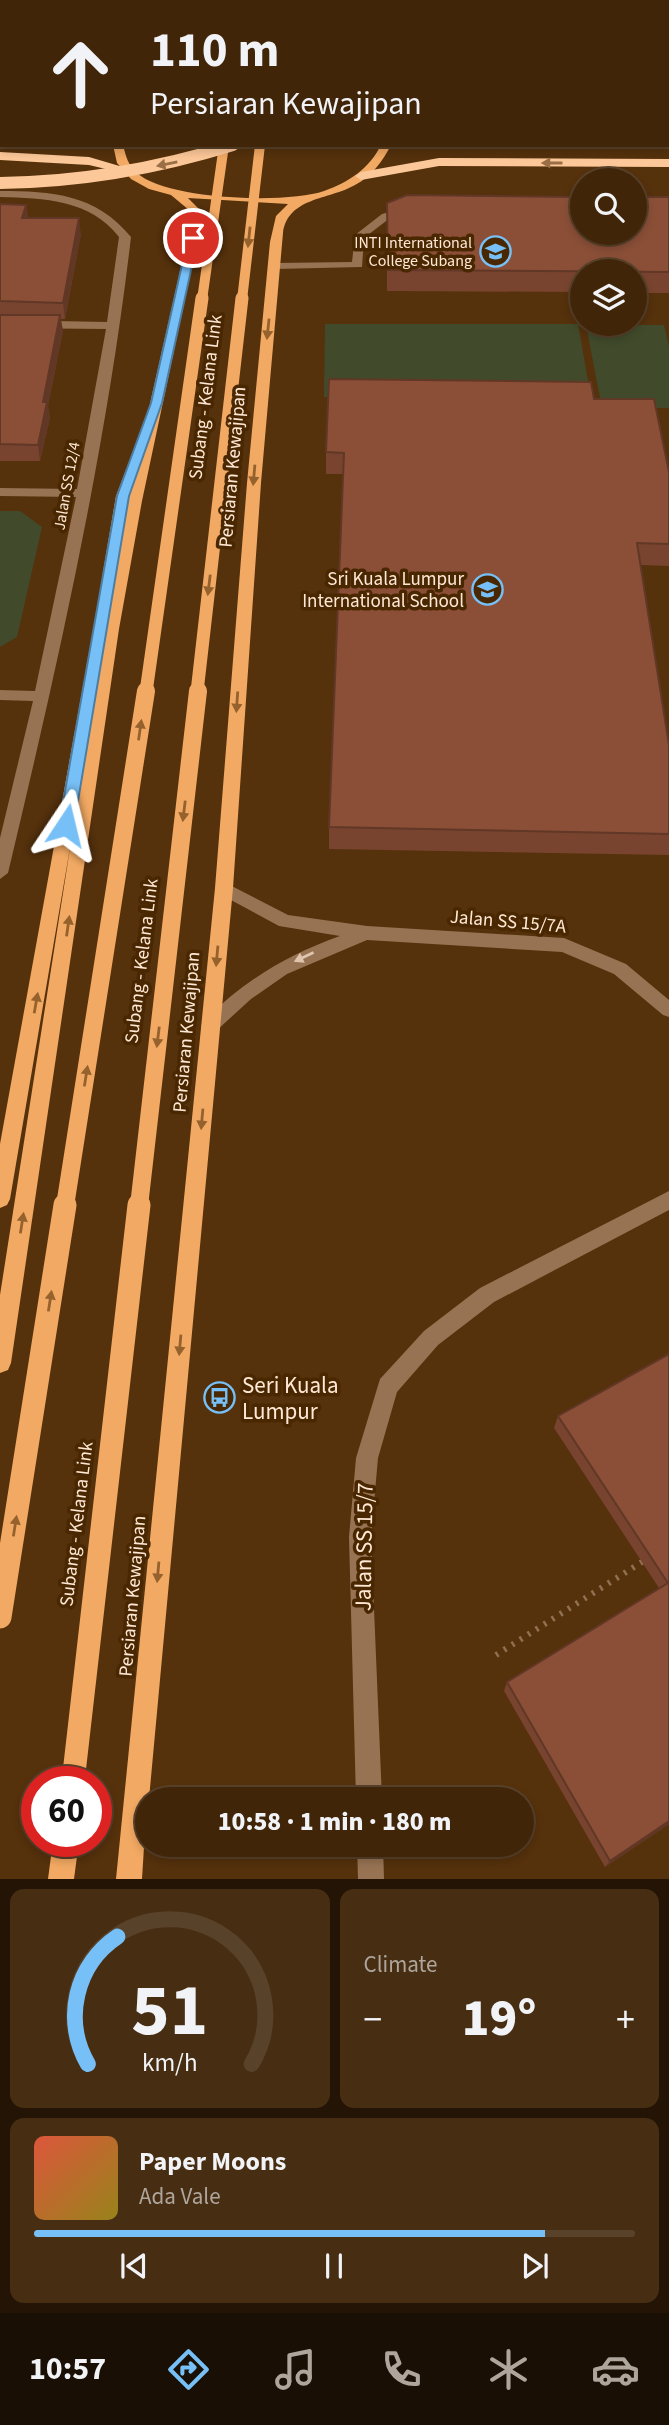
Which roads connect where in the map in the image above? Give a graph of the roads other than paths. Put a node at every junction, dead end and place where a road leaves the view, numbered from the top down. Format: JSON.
{"nodes":[{"id":1,"x":19,"y":147,"type":"edge"},
{"id":2,"x":118,"y":147,"type":"edge"},
{"id":3,"x":224,"y":147,"type":"edge"},
{"id":4,"x":227,"y":147,"type":"edge"},
{"id":5,"x":260,"y":147,"type":"edge"},
{"id":6,"x":385,"y":147,"type":"edge"},
{"id":7,"x":460,"y":147,"type":"edge"},
{"id":8,"x":0,"y":154,"type":"edge"},
{"id":9,"x":475,"y":162,"type":"junction"},
{"id":10,"x":669,"y":163,"type":"edge"},
{"id":11,"x":127,"y":170,"type":"junction"},
{"id":12,"x":361,"y":176,"type":"junction"},
{"id":13,"x":0,"y":184,"type":"edge"},
{"id":14,"x":174,"y":193,"type":"junction"},
{"id":15,"x":0,"y":194,"type":"edge"},
{"id":16,"x":302,"y":200,"type":"junction"},
{"id":17,"x":425,"y":208,"type":"edge"},
{"id":18,"x":275,"y":266,"type":"junction"},
{"id":19,"x":0,"y":324,"type":"edge"},
{"id":20,"x":112,"y":326,"type":"junction"},
{"id":21,"x":156,"y":403,"type":"junction"},
{"id":22,"x":0,"y":492,"type":"edge"},
{"id":23,"x":84,"y":493,"type":"junction"},
{"id":24,"x":0,"y":695,"type":"edge"},
{"id":25,"x":43,"y":696,"type":"junction"},
{"id":26,"x":0,"y":873,"type":"edge"},
{"id":27,"x":224,"y":888,"type":"junction"},
{"id":28,"x":367,"y":933,"type":"junction"},
{"id":29,"x":669,"y":1010,"type":"edge"},
{"id":30,"x":210,"y":1026,"type":"junction"},
{"id":31,"x":0,"y":1199,"type":"edge"},
{"id":32,"x":669,"y":1200,"type":"edge"},
{"id":33,"x":0,"y":1363,"type":"edge"},
{"id":34,"x":0,"y":1617,"type":"edge"},
{"id":35,"x":75,"y":1766,"type":"edge"},
{"id":36,"x":369,"y":1787,"type":"edge"},
{"id":37,"x":64,"y":1857,"type":"edge"},
{"id":38,"x":370,"y":1857,"type":"edge"},
{"id":39,"x":61,"y":1879,"type":"edge"},
{"id":40,"x":129,"y":1879,"type":"edge"},
{"id":41,"x":371,"y":1879,"type":"edge"}],
"edges":[{"from":1,"to":8,"type":"highway"},
{"from":2,"to":11,"type":"main road"},
{"from":34,"to":3,"type":"main road","name":"Subang - Kelana Link","one_way":true,"bridge":true},
{"from":4,"to":13,"type":"highway","one_way":true,"bridge":true},
{"from":5,"to":35,"type":"main road","name":"Subang - Kelana Link","one_way":true,"bridge":true},
{"from":6,"to":12,"type":"main road"},
{"from":7,"to":9,"type":"highway"},
{"from":8,"to":11,"type":"highway"},
{"from":10,"to":9,"type":"highway","one_way":true},
{"from":9,"to":12,"type":"highway"},
{"from":11,"to":14,"type":"main road"},
{"from":12,"to":16,"type":"main road"},
{"from":14,"to":16,"type":"main road"},
{"from":14,"to":21,"type":"main road"},
{"from":15,"to":20,"type":"street","name":"Jalan SS 12/4"},
{"from":16,"to":18,"type":"main road","name":"Persiaran Kewajipan"},
{"from":17,"to":18,"type":"street"},
{"from":18,"to":27,"type":"main road","name":"Persiaran Kewajipan","one_way":true},
{"from":19,"to":20,"type":"street"},
{"from":20,"to":23,"type":"street","name":"Jalan SS 12/4"},
{"from":31,"to":21,"type":"main road","one_way":true},
{"from":33,"to":21,"type":"main road","one_way":true},
{"from":22,"to":23,"type":"street"},
{"from":23,"to":25,"type":"street","name":"Jalan SS 12/4"},
{"from":24,"to":25,"type":"street"},
{"from":25,"to":26,"type":"street","name":"Jalan SS 12/4"},
{"from":27,"to":28,"type":"street","name":"Jalan SS 15/7A"},
{"from":27,"to":30,"type":"main road","name":"Persiaran Kewajipan","one_way":true},
{"from":28,"to":29,"type":"street","name":"Jalan SS 15/7A"},
{"from":28,"to":30,"type":"street","name":"Jalan SS 15/7A","one_way":true},
{"from":30,"to":40,"type":"main road","name":"Persiaran Kewajipan","one_way":true},
{"from":32,"to":36,"type":"street","name":"Jalan SS 15/7"},
{"from":37,"to":39,"type":"main road"},
{"from":38,"to":41,"type":"street"}]}
